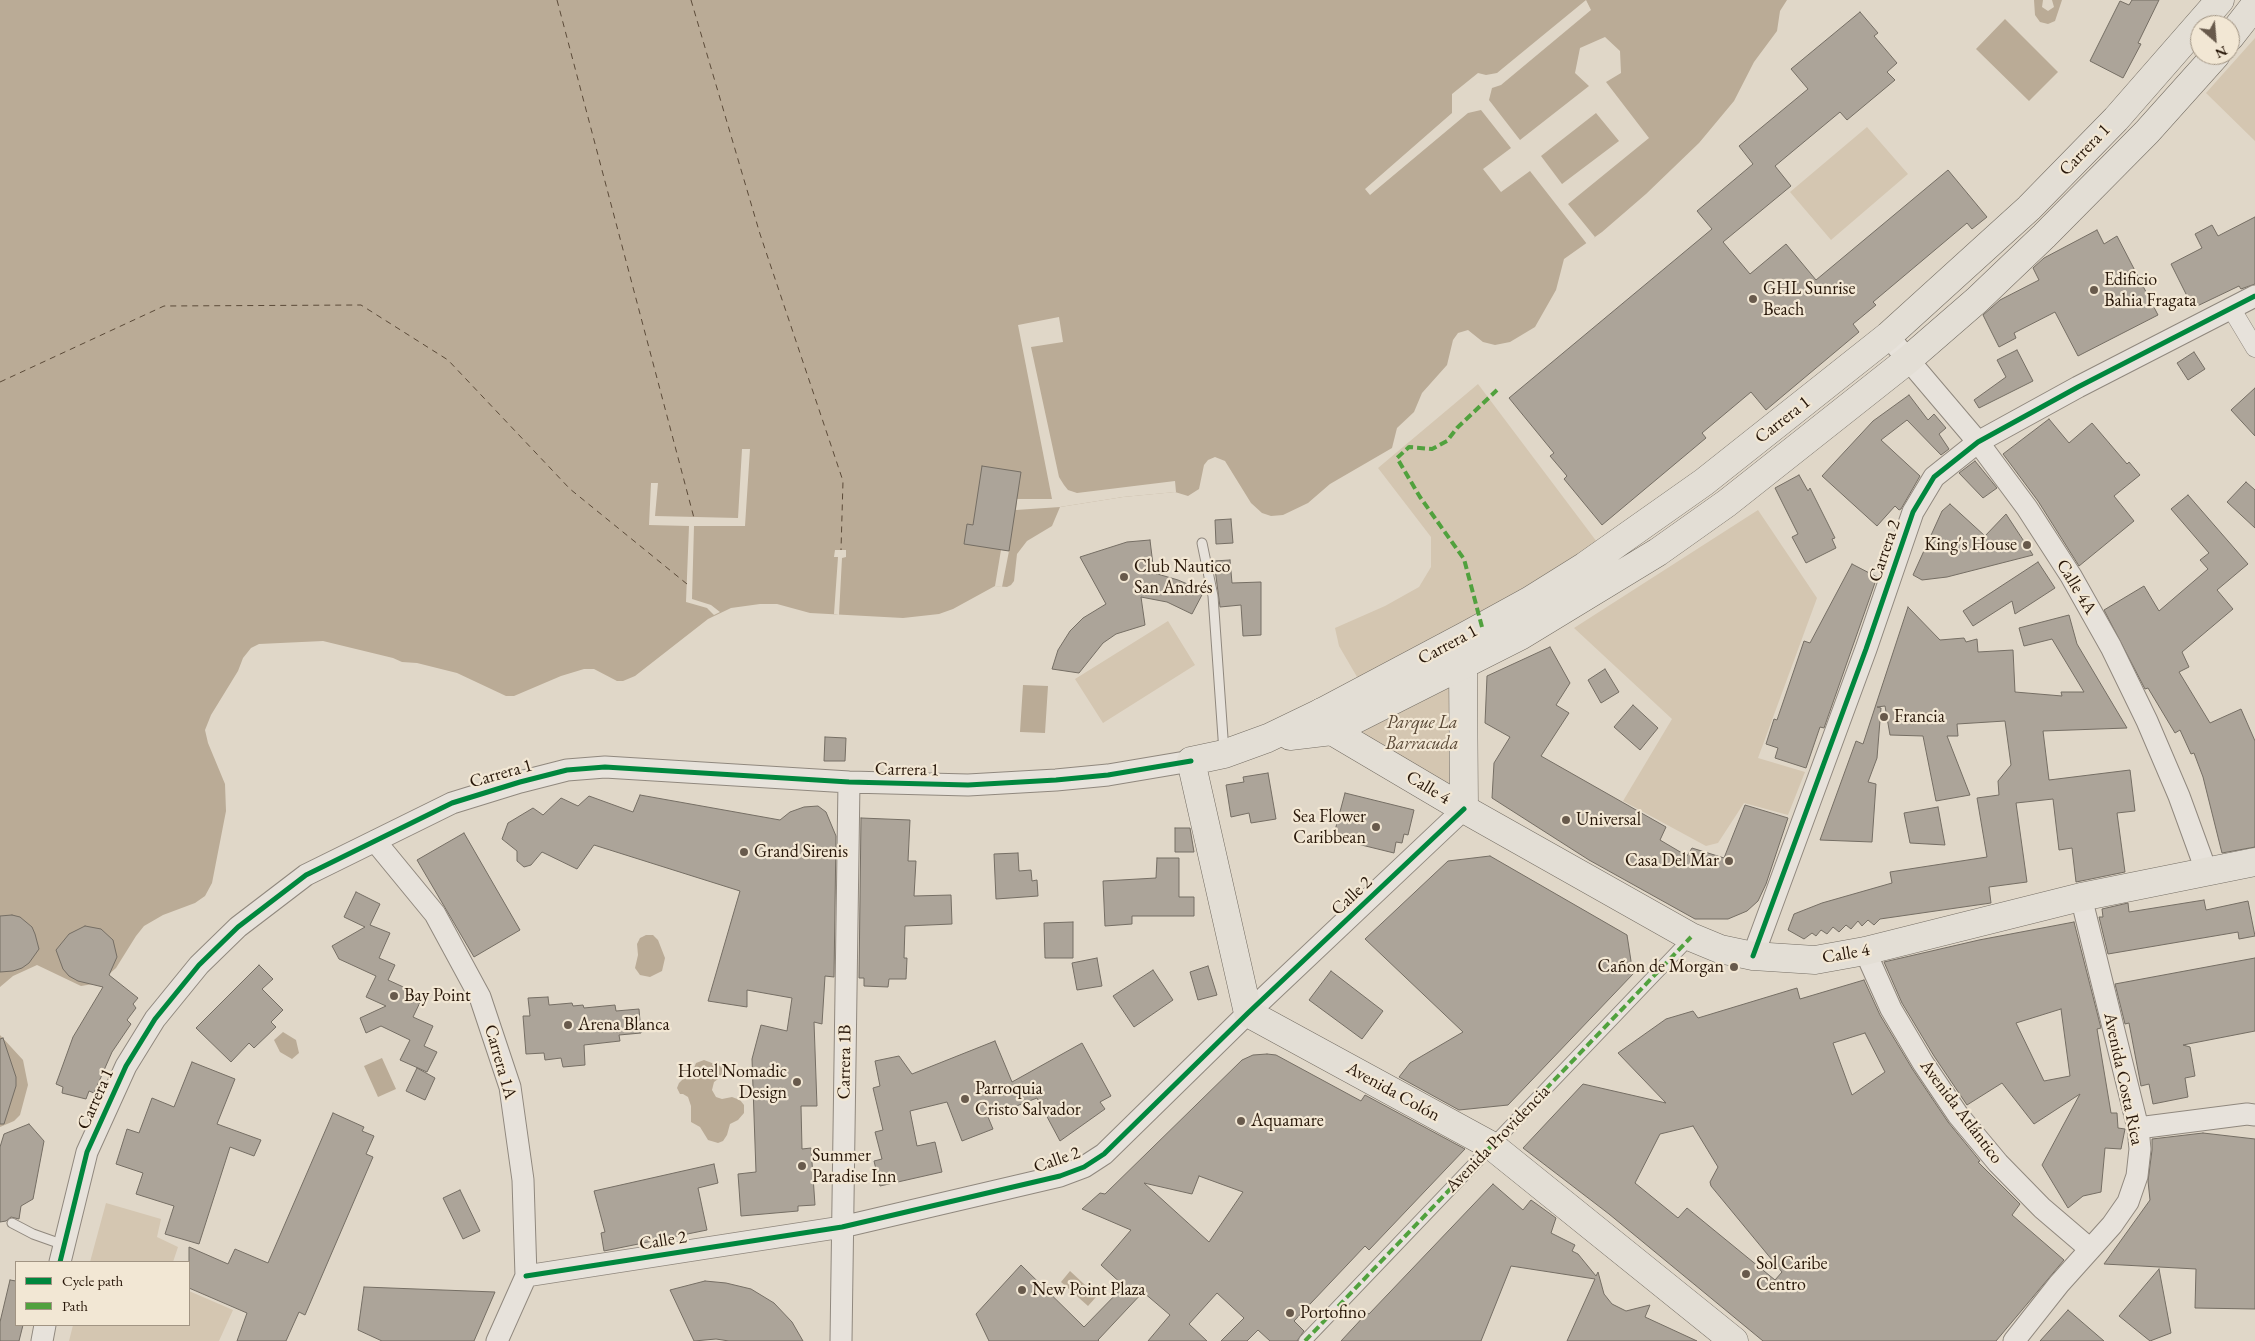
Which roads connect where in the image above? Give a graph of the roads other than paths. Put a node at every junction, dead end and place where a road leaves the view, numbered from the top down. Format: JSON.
{"nodes":[{"id":1,"x":2220,"y":0,"type":"edge"},
{"id":2,"x":2255,"y":5,"type":"edge"},
{"id":3,"x":2240,"y":24,"type":"edge"},
{"id":4,"x":2207,"y":65,"type":"edge"},
{"id":5,"x":2255,"y":296,"type":"edge"},
{"id":6,"x":2231,"y":308,"type":"junction"},
{"id":7,"x":1888,"y":336,"type":"junction"},
{"id":8,"x":2255,"y":348,"type":"edge"},
{"id":9,"x":1909,"y":359,"type":"junction"},
{"id":10,"x":1978,"y":442,"type":"junction"},
{"id":11,"x":1202,"y":543,"type":"dead end"},
{"id":12,"x":1457,"y":654,"type":"junction"},
{"id":13,"x":1327,"y":722,"type":"junction"},
{"id":14,"x":1224,"y":754,"type":"junction"},
{"id":15,"x":1191,"y":761,"type":"junction"},
{"id":16,"x":848,"y":782,"type":"junction"},
{"id":17,"x":1464,"y":809,"type":"junction"},
{"id":18,"x":375,"y":841,"type":"junction"},
{"id":19,"x":2255,"y":862,"type":"edge"},
{"id":20,"x":2207,"y":873,"type":"junction"},
{"id":21,"x":2080,"y":897,"type":"junction"},
{"id":22,"x":1691,"y":937,"type":"junction"},
{"id":23,"x":1865,"y":951,"type":"junction"},
{"id":24,"x":1753,"y":956,"type":"junction"},
{"id":25,"x":1248,"y":1013,"type":"junction"},
{"id":26,"x":2255,"y":1115,"type":"edge"},
{"id":27,"x":2138,"y":1128,"type":"junction"},
{"id":28,"x":1492,"y":1146,"type":"junction"},
{"id":29,"x":12,"y":1223,"type":"dead end"},
{"id":30,"x":842,"y":1227,"type":"junction"},
{"id":31,"x":2090,"y":1249,"type":"junction"},
{"id":32,"x":62,"y":1254,"type":"edge"},
{"id":33,"x":526,"y":1276,"type":"junction"},
{"id":34,"x":46,"y":1326,"type":"edge"},
{"id":35,"x":42,"y":1341,"type":"edge"},
{"id":36,"x":497,"y":1341,"type":"edge"},
{"id":37,"x":841,"y":1341,"type":"edge"},
{"id":38,"x":1305,"y":1341,"type":"edge"},
{"id":39,"x":1734,"y":1341,"type":"edge"},
{"id":40,"x":2014,"y":1341,"type":"edge"}],
"edges":[{"from":1,"to":7,"type":"main road","name":"Carrera 1"},
{"from":2,"to":3,"type":"main road"},
{"from":4,"to":9,"type":"main road","name":"Carrera 1"},
{"from":5,"to":6,"type":"street","name":"Carrera 2"},
{"from":6,"to":8,"type":"street"},
{"from":6,"to":10,"type":"street","name":"Carrera 2"},
{"from":7,"to":9,"type":"street","name":"Calle 4A"},
{"from":7,"to":12,"type":"main road","name":"Carrera 1"},
{"from":9,"to":10,"type":"street","name":"Calle 4A"},
{"from":9,"to":12,"type":"main road","name":"Carrera 1"},
{"from":10,"to":20,"type":"street","name":"Calle 4A"},
{"from":10,"to":24,"type":"street","name":"Carrera 2"},
{"from":11,"to":14,"type":"lane"},
{"from":12,"to":13,"type":"main road","name":"Carrera 1"},
{"from":12,"to":17,"type":"main road","name":"Calle 4"},
{"from":13,"to":14,"type":"main road","name":"Carrera 1"},
{"from":13,"to":17,"type":"main road","name":"Calle 4"},
{"from":14,"to":15,"type":"main road","name":"Carrera 1"},
{"from":15,"to":16,"type":"street","name":"Carrera 1"},
{"from":15,"to":25,"type":"main road"},
{"from":16,"to":18,"type":"street","name":"Carrera 1"},
{"from":16,"to":30,"type":"street","name":"Carrera 1B"},
{"from":17,"to":22,"type":"main road","name":"Calle 4"},
{"from":17,"to":25,"type":"street","name":"Calle 2"},
{"from":18,"to":32,"type":"street","name":"Carrera 1"},
{"from":18,"to":33,"type":"street","name":"Carrera 1A"},
{"from":19,"to":20,"type":"main road","name":"Calle 4"},
{"from":20,"to":21,"type":"main road","name":"Calle 4"},
{"from":21,"to":23,"type":"main road","name":"Calle 4"},
{"from":21,"to":27,"type":"street","name":"Avenida Costa Rica"},
{"from":22,"to":24,"type":"main road","name":"Calle 4"},
{"from":22,"to":28,"type":"street","name":"Avenida Providencia"},
{"from":23,"to":24,"type":"main road","name":"Calle 4"},
{"from":23,"to":31,"type":"street","name":"Avenida Atlántico"},
{"from":25,"to":28,"type":"main road","name":"Avenida Colón"},
{"from":25,"to":30,"type":"street","name":"Calle 2"},
{"from":26,"to":27,"type":"street"},
{"from":27,"to":31,"type":"street","name":"Avenida Costa Rica"},
{"from":28,"to":38,"type":"street","name":"Avenida Providencia"},
{"from":28,"to":39,"type":"main road","name":"Avenida Colón"},
{"from":29,"to":32,"type":"lane"},
{"from":30,"to":33,"type":"street","name":"Calle 2"},
{"from":30,"to":37,"type":"street","name":"Carrera 1B"},
{"from":31,"to":40,"type":"street","name":"Avenida Costa Rica"},
{"from":33,"to":36,"type":"street","name":"Carrera 1A"},
{"from":34,"to":35,"type":"street"}]}
